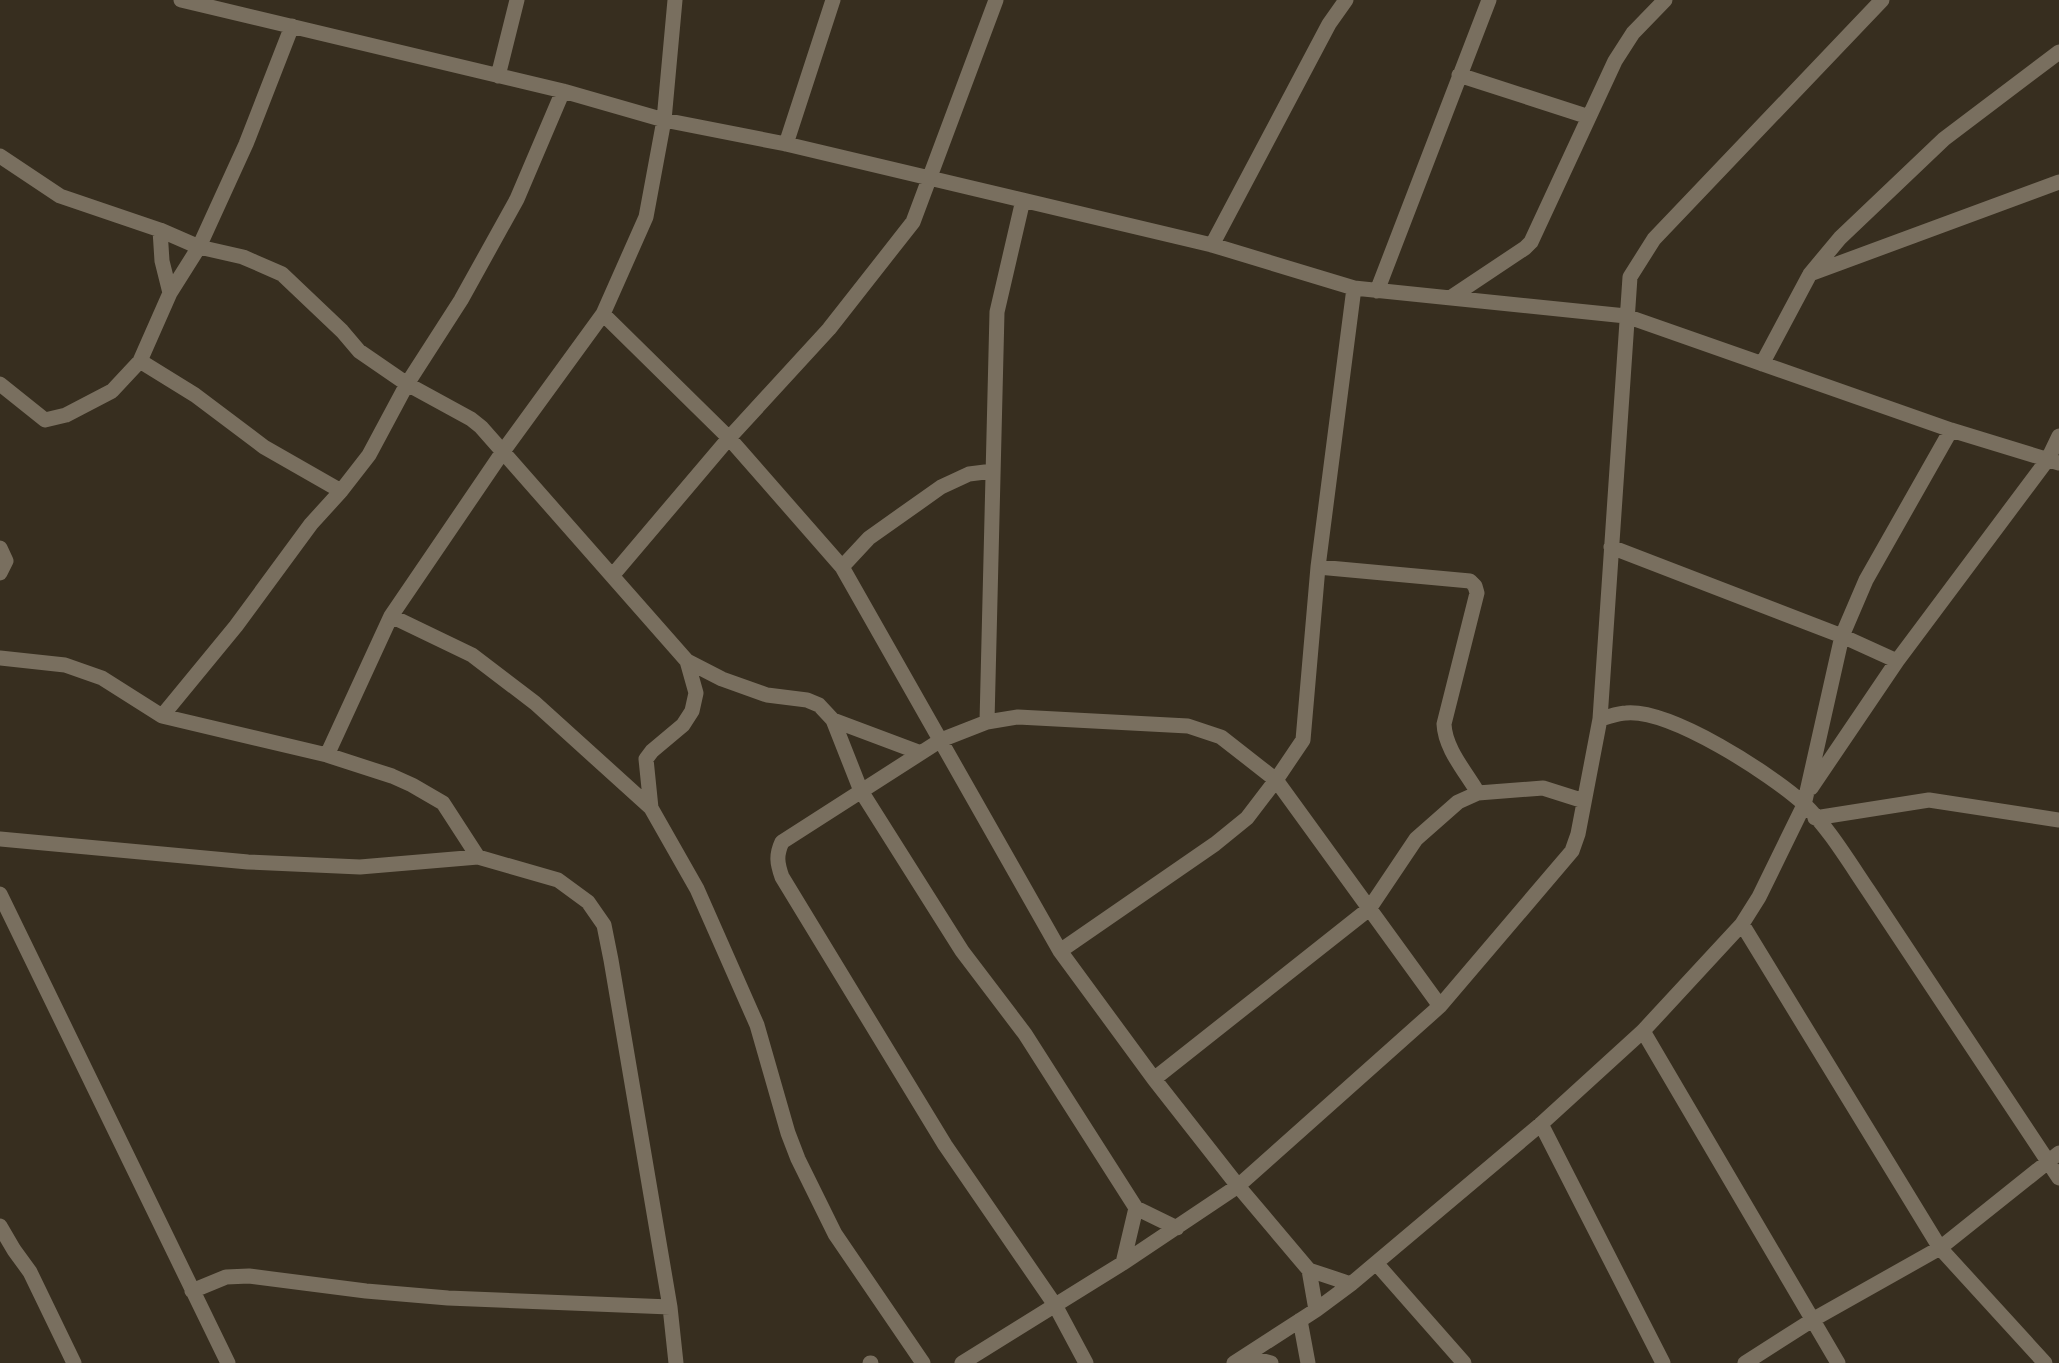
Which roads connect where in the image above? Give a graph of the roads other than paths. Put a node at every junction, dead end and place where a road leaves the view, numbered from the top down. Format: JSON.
{"nodes":[{"id":1,"x":181,"y":0,"type":"edge"},
{"id":2,"x":517,"y":0,"type":"edge"},
{"id":3,"x":674,"y":0,"type":"edge"},
{"id":4,"x":833,"y":0,"type":"edge"},
{"id":5,"x":996,"y":0,"type":"edge"},
{"id":6,"x":1346,"y":0,"type":"edge"},
{"id":7,"x":1489,"y":0,"type":"edge"},
{"id":8,"x":1665,"y":0,"type":"edge"},
{"id":9,"x":1882,"y":0,"type":"edge"},
{"id":10,"x":292,"y":26,"type":"junction"},
{"id":11,"x":2059,"y":52,"type":"edge"},
{"id":12,"x":1459,"y":75,"type":"junction"},
{"id":13,"x":498,"y":76,"type":"junction"},
{"id":14,"x":563,"y":91,"type":"junction"},
{"id":15,"x":1589,"y":118,"type":"junction"},
{"id":16,"x":664,"y":120,"type":"junction"},
{"id":17,"x":786,"y":144,"type":"junction"},
{"id":18,"x":0,"y":156,"type":"edge"},
{"id":19,"x":931,"y":178,"type":"junction"},
{"id":20,"x":2059,"y":182,"type":"edge"},
{"id":21,"x":1023,"y":200,"type":"junction"},
{"id":22,"x":160,"y":230,"type":"junction"},
{"id":23,"x":1212,"y":245,"type":"junction"},
{"id":24,"x":199,"y":247,"type":"junction"},
{"id":25,"x":1810,"y":274,"type":"junction"},
{"id":26,"x":1354,"y":288,"type":"junction"},
{"id":27,"x":1377,"y":291,"type":"junction"},
{"id":28,"x":170,"y":293,"type":"junction"},
{"id":29,"x":1450,"y":298,"type":"junction"},
{"id":30,"x":603,"y":314,"type":"junction"},
{"id":31,"x":1626,"y":316,"type":"junction"},
{"id":32,"x":140,"y":361,"type":"junction"},
{"id":33,"x":1762,"y":364,"type":"junction"},
{"id":34,"x":0,"y":384,"type":"edge"},
{"id":35,"x":407,"y":384,"type":"junction"},
{"id":36,"x":1951,"y":430,"type":"junction"},
{"id":37,"x":2059,"y":436,"type":"edge"},
{"id":38,"x":729,"y":438,"type":"junction"},
{"id":39,"x":504,"y":450,"type":"junction"},
{"id":40,"x":2054,"y":461,"type":"edge"},
{"id":41,"x":993,"y":471,"type":"junction"},
{"id":42,"x":341,"y":492,"type":"junction"},
{"id":43,"x":1611,"y":547,"type":"junction"},
{"id":44,"x":0,"y":548,"type":"edge"},
{"id":45,"x":842,"y":567,"type":"junction"},
{"id":46,"x":1318,"y":567,"type":"junction"},
{"id":47,"x":0,"y":573,"type":"edge"},
{"id":48,"x":612,"y":576,"type":"junction"},
{"id":49,"x":391,"y":616,"type":"junction"},
{"id":50,"x":1842,"y":636,"type":"junction"},
{"id":51,"x":0,"y":658,"type":"edge"},
{"id":52,"x":1897,"y":660,"type":"junction"},
{"id":53,"x":687,"y":661,"type":"junction"},
{"id":54,"x":162,"y":716,"type":"junction"},
{"id":55,"x":1600,"y":719,"type":"junction"},
{"id":56,"x":832,"y":720,"type":"junction"},
{"id":57,"x":987,"y":722,"type":"junction"},
{"id":58,"x":941,"y":740,"type":"junction"},
{"id":59,"x":921,"y":753,"type":"junction"},
{"id":60,"x":327,"y":754,"type":"junction"},
{"id":61,"x":1276,"y":780,"type":"junction"},
{"id":62,"x":862,"y":791,"type":"junction"},
{"id":63,"x":1478,"y":793,"type":"junction"},
{"id":64,"x":1805,"y":800,"type":"junction"},
{"id":65,"x":1584,"y":801,"type":"junction"},
{"id":66,"x":651,"y":808,"type":"junction"},
{"id":67,"x":1815,"y":818,"type":"junction"},
{"id":68,"x":2059,"y":820,"type":"edge"},
{"id":69,"x":0,"y":840,"type":"edge"},
{"id":70,"x":478,"y":857,"type":"junction"},
{"id":71,"x":0,"y":894,"type":"edge"},
{"id":72,"x":1369,"y":909,"type":"junction"},
{"id":73,"x":1742,"y":924,"type":"junction"},
{"id":74,"x":1060,"y":951,"type":"junction"},
{"id":75,"x":1440,"y":1006,"type":"junction"},
{"id":76,"x":1643,"y":1030,"type":"junction"},
{"id":77,"x":1154,"y":1079,"type":"junction"},
{"id":78,"x":1541,"y":1124,"type":"junction"},
{"id":79,"x":2059,"y":1153,"type":"edge"},
{"id":80,"x":2047,"y":1162,"type":"junction"},
{"id":81,"x":2059,"y":1178,"type":"edge"},
{"id":82,"x":1238,"y":1186,"type":"junction"},
{"id":83,"x":1136,"y":1208,"type":"junction"},
{"id":84,"x":0,"y":1226,"type":"edge"},
{"id":85,"x":1177,"y":1228,"type":"junction"},
{"id":86,"x":1940,"y":1248,"type":"junction"},
{"id":87,"x":1123,"y":1263,"type":"junction"},
{"id":88,"x":1376,"y":1263,"type":"junction"},
{"id":89,"x":1309,"y":1270,"type":"junction"},
{"id":90,"x":1351,"y":1284,"type":"junction"},
{"id":91,"x":192,"y":1291,"type":"junction"},
{"id":92,"x":1055,"y":1306,"type":"junction"},
{"id":93,"x":670,"y":1307,"type":"junction"},
{"id":94,"x":1316,"y":1310,"type":"junction"},
{"id":95,"x":1814,"y":1319,"type":"junction"},
{"id":96,"x":1300,"y":1320,"type":"junction"},
{"id":97,"x":1240,"y":1359,"type":"edge"},
{"id":98,"x":74,"y":1363,"type":"edge"},
{"id":99,"x":228,"y":1363,"type":"edge"},
{"id":100,"x":676,"y":1363,"type":"edge"},
{"id":101,"x":923,"y":1363,"type":"edge"},
{"id":102,"x":962,"y":1363,"type":"edge"},
{"id":103,"x":1086,"y":1363,"type":"edge"},
{"id":104,"x":1271,"y":1363,"type":"edge"},
{"id":105,"x":1308,"y":1363,"type":"edge"},
{"id":106,"x":1464,"y":1363,"type":"edge"},
{"id":107,"x":1662,"y":1363,"type":"edge"},
{"id":108,"x":1746,"y":1363,"type":"edge"},
{"id":109,"x":1838,"y":1363,"type":"edge"},
{"id":110,"x":2045,"y":1363,"type":"edge"}],
"edges":[{"from":1,"to":10,"type":"street"},
{"from":2,"to":13,"type":"street"},
{"from":3,"to":16,"type":"street"},
{"from":4,"to":17,"type":"street"},
{"from":5,"to":19,"type":"street"},
{"from":6,"to":23,"type":"street"},
{"from":7,"to":12,"type":"street"},
{"from":8,"to":15,"type":"street"},
{"from":9,"to":31,"type":"street"},
{"from":10,"to":13,"type":"street"},
{"from":10,"to":24,"type":"street"},
{"from":11,"to":25,"type":"street"},
{"from":12,"to":15,"type":"street"},
{"from":12,"to":27,"type":"street"},
{"from":13,"to":14,"type":"street"},
{"from":14,"to":16,"type":"street"},
{"from":14,"to":35,"type":"street"},
{"from":15,"to":29,"type":"street"},
{"from":16,"to":17,"type":"street"},
{"from":16,"to":30,"type":"street"},
{"from":17,"to":19,"type":"street"},
{"from":18,"to":22,"type":"street"},
{"from":19,"to":21,"type":"street"},
{"from":19,"to":38,"type":"street"},
{"from":20,"to":25,"type":"street"},
{"from":21,"to":23,"type":"street"},
{"from":21,"to":41,"type":"street"},
{"from":22,"to":24,"type":"street"},
{"from":22,"to":28,"type":"street"},
{"from":23,"to":26,"type":"street"},
{"from":24,"to":28,"type":"street"},
{"from":24,"to":35,"type":"street"},
{"from":25,"to":33,"type":"street"},
{"from":26,"to":27,"type":"street"},
{"from":26,"to":46,"type":"street"},
{"from":27,"to":29,"type":"street"},
{"from":28,"to":32,"type":"street"},
{"from":29,"to":31,"type":"street"},
{"from":30,"to":38,"type":"street"},
{"from":30,"to":39,"type":"street"},
{"from":31,"to":33,"type":"street"},
{"from":31,"to":43,"type":"street"},
{"from":32,"to":34,"type":"street"},
{"from":32,"to":42,"type":"street"},
{"from":33,"to":36,"type":"street"},
{"from":35,"to":39,"type":"street"},
{"from":35,"to":42,"type":"street"},
{"from":36,"to":40,"type":"street"},
{"from":36,"to":50,"type":"street"},
{"from":37,"to":40,"type":"street"},
{"from":38,"to":45,"type":"street"},
{"from":38,"to":48,"type":"street"},
{"from":39,"to":48,"type":"street"},
{"from":39,"to":49,"type":"street"},
{"from":40,"to":52,"type":"street"},
{"from":41,"to":45,"type":"street"},
{"from":41,"to":57,"type":"street"},
{"from":42,"to":54,"type":"street"},
{"from":43,"to":50,"type":"street"},
{"from":43,"to":55,"type":"street"},
{"from":44,"to":47,"type":"street"},
{"from":45,"to":58,"type":"street"},
{"from":46,"to":61,"type":"street"},
{"from":46,"to":63,"type":"street"},
{"from":48,"to":53,"type":"street"},
{"from":49,"to":60,"type":"street"},
{"from":49,"to":66,"type":"street"},
{"from":50,"to":52,"type":"street"},
{"from":50,"to":64,"type":"street"},
{"from":51,"to":54,"type":"street"},
{"from":52,"to":64,"type":"street"},
{"from":53,"to":56,"type":"street"},
{"from":53,"to":66,"type":"street"},
{"from":54,"to":60,"type":"street"},
{"from":55,"to":64,"type":"street"},
{"from":55,"to":65,"type":"street"},
{"from":56,"to":59,"type":"street"},
{"from":56,"to":62,"type":"street"},
{"from":57,"to":58,"type":"street"},
{"from":57,"to":61,"type":"street"},
{"from":58,"to":59,"type":"street"},
{"from":58,"to":74,"type":"street"},
{"from":59,"to":62,"type":"street"},
{"from":60,"to":70,"type":"street"},
{"from":61,"to":72,"type":"street"},
{"from":61,"to":74,"type":"street"},
{"from":62,"to":83,"type":"street"},
{"from":62,"to":92,"type":"street"},
{"from":63,"to":65,"type":"street"},
{"from":63,"to":72,"type":"street"},
{"from":64,"to":67,"type":"street"},
{"from":64,"to":73,"type":"street"},
{"from":65,"to":75,"type":"street"},
{"from":66,"to":101,"type":"street"},
{"from":67,"to":68,"type":"street"},
{"from":67,"to":80,"type":"street"},
{"from":69,"to":70,"type":"street"},
{"from":70,"to":93,"type":"street"},
{"from":71,"to":91,"type":"street"},
{"from":72,"to":75,"type":"street"},
{"from":72,"to":77,"type":"street"},
{"from":73,"to":76,"type":"street"},
{"from":73,"to":86,"type":"street"},
{"from":74,"to":77,"type":"street"},
{"from":75,"to":82,"type":"street"},
{"from":76,"to":78,"type":"street"},
{"from":76,"to":95,"type":"street"},
{"from":77,"to":82,"type":"street"},
{"from":78,"to":88,"type":"street"},
{"from":78,"to":107,"type":"street"},
{"from":79,"to":80,"type":"street"},
{"from":80,"to":81,"type":"street"},
{"from":80,"to":86,"type":"street"},
{"from":82,"to":85,"type":"street"},
{"from":82,"to":89,"type":"street"},
{"from":83,"to":85,"type":"street"},
{"from":83,"to":87,"type":"street"},
{"from":84,"to":98,"type":"street"},
{"from":85,"to":87,"type":"street"},
{"from":86,"to":95,"type":"street"},
{"from":86,"to":110,"type":"street"},
{"from":87,"to":92,"type":"street"},
{"from":88,"to":90,"type":"street"},
{"from":88,"to":106,"type":"street"},
{"from":89,"to":90,"type":"street"},
{"from":89,"to":94,"type":"street"},
{"from":90,"to":94,"type":"street"},
{"from":91,"to":93,"type":"street"},
{"from":91,"to":99,"type":"street"},
{"from":92,"to":102,"type":"street"},
{"from":92,"to":103,"type":"street"},
{"from":93,"to":100,"type":"street"},
{"from":94,"to":96,"type":"street"},
{"from":95,"to":108,"type":"street"},
{"from":95,"to":109,"type":"street"},
{"from":96,"to":97,"type":"street"},
{"from":96,"to":105,"type":"street"},
{"from":97,"to":104,"type":"street"}]}
